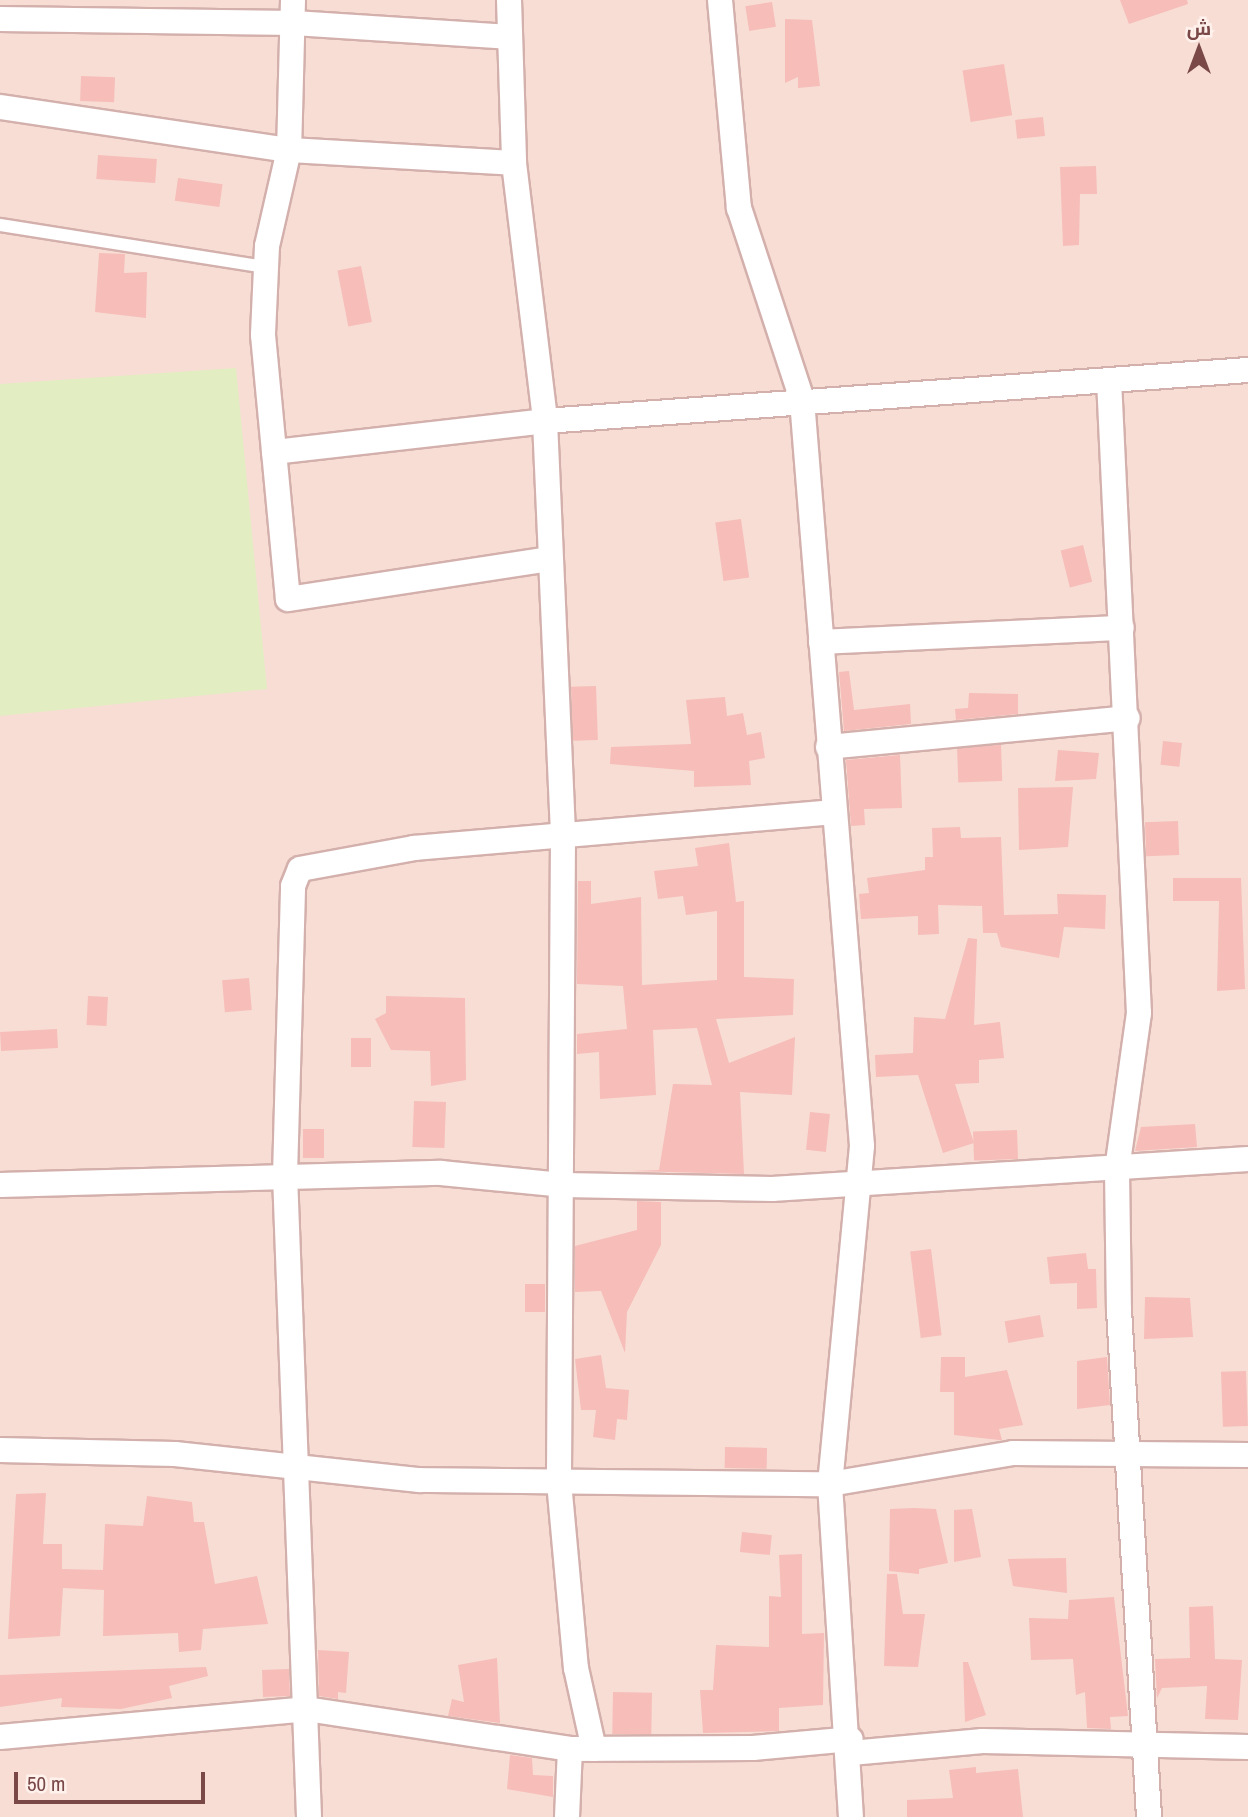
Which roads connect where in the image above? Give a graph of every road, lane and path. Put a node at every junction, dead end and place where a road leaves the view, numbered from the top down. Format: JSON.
{"nodes":[{"id":1,"x":509,"y":0,"type":"edge"},
{"id":2,"x":720,"y":0,"type":"edge"},
{"id":3,"x":293,"y":12,"type":"edge"},
{"id":4,"x":0,"y":19,"type":"edge"},
{"id":5,"x":508,"y":37,"type":"junction"},
{"id":6,"x":0,"y":107,"type":"edge"},
{"id":7,"x":289,"y":150,"type":"junction"},
{"id":8,"x":514,"y":163,"type":"junction"},
{"id":9,"x":0,"y":225,"type":"edge"},
{"id":10,"x":265,"y":267,"type":"junction"},
{"id":11,"x":1248,"y":370,"type":"edge"},
{"id":12,"x":1109,"y":380,"type":"junction"},
{"id":13,"x":802,"y":400,"type":"junction"},
{"id":14,"x":545,"y":421,"type":"junction"},
{"id":15,"x":274,"y":452,"type":"junction"},
{"id":16,"x":550,"y":559,"type":"junction"},
{"id":17,"x":1122,"y":628,"type":"junction"},
{"id":18,"x":821,"y":642,"type":"junction"},
{"id":19,"x":1128,"y":718,"type":"junction"},
{"id":20,"x":828,"y":747,"type":"junction"},
{"id":21,"x":834,"y":812,"type":"junction"},
{"id":22,"x":563,"y":838,"type":"junction"},
{"id":23,"x":1248,"y":1159,"type":"edge"},
{"id":24,"x":1117,"y":1170,"type":"junction"},
{"id":25,"x":285,"y":1176,"type":"junction"},
{"id":26,"x":0,"y":1185,"type":"edge"},
{"id":27,"x":564,"y":1185,"type":"junction"},
{"id":28,"x":857,"y":1185,"type":"junction"},
{"id":29,"x":0,"y":1450,"type":"edge"},
{"id":30,"x":1248,"y":1455,"type":"edge"},
{"id":31,"x":1130,"y":1458,"type":"junction"},
{"id":32,"x":292,"y":1469,"type":"junction"},
{"id":33,"x":559,"y":1482,"type":"junction"},
{"id":34,"x":830,"y":1484,"type":"junction"},
{"id":35,"x":306,"y":1709,"type":"junction"},
{"id":36,"x":0,"y":1737,"type":"edge"},
{"id":37,"x":1148,"y":1741,"type":"junction"},
{"id":38,"x":851,"y":1746,"type":"junction"},
{"id":39,"x":1248,"y":1746,"type":"edge"},
{"id":40,"x":582,"y":1749,"type":"junction"},
{"id":41,"x":309,"y":1817,"type":"edge"},
{"id":42,"x":567,"y":1817,"type":"edge"},
{"id":43,"x":851,"y":1817,"type":"edge"},
{"id":44,"x":1149,"y":1817,"type":"edge"}],
"edges":[{"from":1,"to":5,"type":"street"},
{"from":2,"to":13,"type":"street"},
{"from":3,"to":4,"type":"street"},
{"from":3,"to":5,"type":"street"},
{"from":3,"to":7,"type":"street"},
{"from":5,"to":8,"type":"street"},
{"from":6,"to":7,"type":"street"},
{"from":7,"to":8,"type":"street"},
{"from":7,"to":10,"type":"street"},
{"from":8,"to":14,"type":"street"},
{"from":9,"to":10,"type":"lane"},
{"from":10,"to":15,"type":"street"},
{"from":11,"to":12,"type":"street"},
{"from":12,"to":13,"type":"street"},
{"from":12,"to":17,"type":"street"},
{"from":13,"to":14,"type":"street"},
{"from":13,"to":18,"type":"street"},
{"from":14,"to":15,"type":"street"},
{"from":14,"to":16,"type":"street"},
{"from":15,"to":16,"type":"street"},
{"from":16,"to":22,"type":"street"},
{"from":17,"to":18,"type":"street"},
{"from":17,"to":19,"type":"street"},
{"from":18,"to":20,"type":"street"},
{"from":19,"to":20,"type":"street"},
{"from":19,"to":24,"type":"street"},
{"from":20,"to":21,"type":"street"},
{"from":21,"to":22,"type":"street"},
{"from":21,"to":28,"type":"street"},
{"from":22,"to":25,"type":"street"},
{"from":22,"to":27,"type":"street"},
{"from":23,"to":24,"type":"street"},
{"from":24,"to":28,"type":"street"},
{"from":24,"to":31,"type":"street"},
{"from":25,"to":26,"type":"street"},
{"from":25,"to":27,"type":"street"},
{"from":25,"to":32,"type":"street"},
{"from":27,"to":28,"type":"street"},
{"from":27,"to":33,"type":"street"},
{"from":28,"to":34,"type":"street"},
{"from":29,"to":32,"type":"street"},
{"from":30,"to":31,"type":"street"},
{"from":31,"to":34,"type":"street"},
{"from":31,"to":37,"type":"street"},
{"from":32,"to":33,"type":"street"},
{"from":32,"to":35,"type":"street"},
{"from":33,"to":34,"type":"street"},
{"from":33,"to":40,"type":"street"},
{"from":34,"to":38,"type":"street"},
{"from":35,"to":36,"type":"street"},
{"from":35,"to":40,"type":"street"},
{"from":35,"to":41,"type":"street"},
{"from":37,"to":38,"type":"street"},
{"from":37,"to":39,"type":"street"},
{"from":37,"to":44,"type":"street"},
{"from":38,"to":40,"type":"street"},
{"from":38,"to":43,"type":"street"},
{"from":40,"to":42,"type":"street"}]}
